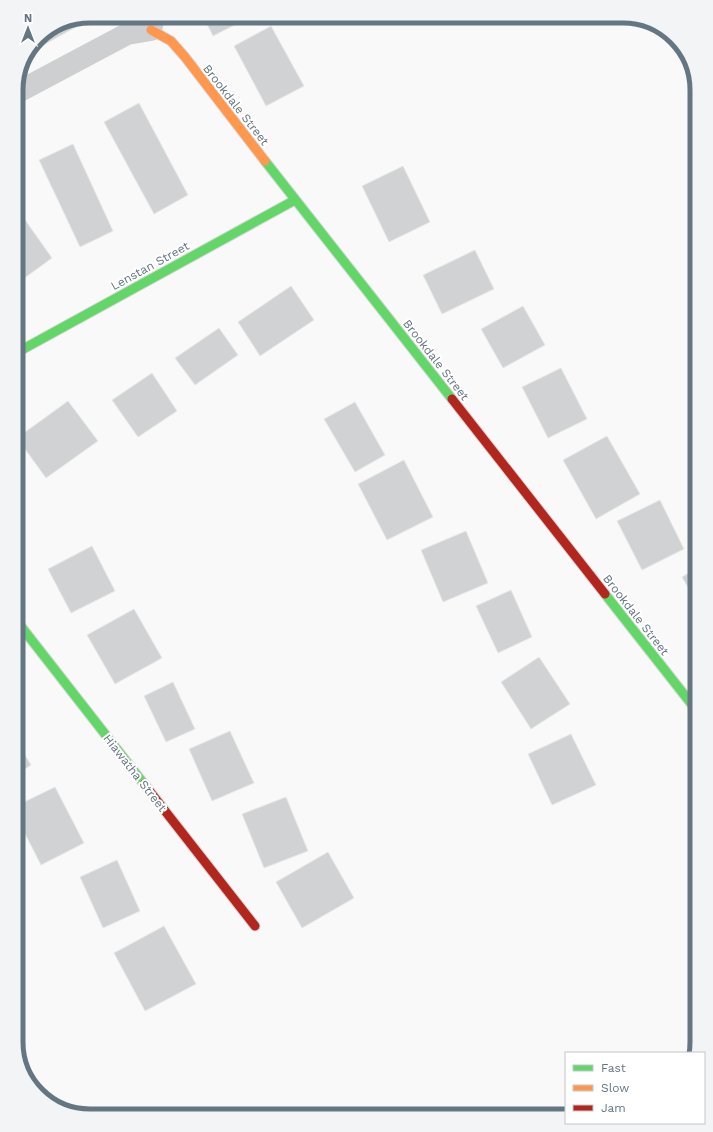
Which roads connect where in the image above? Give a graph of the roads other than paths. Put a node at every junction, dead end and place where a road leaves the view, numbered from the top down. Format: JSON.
{"nodes":[{"id":1,"x":152,"y":23,"type":"edge"},
{"id":2,"x":23,"y":89,"type":"edge"},
{"id":3,"x":295,"y":200,"type":"junction"},
{"id":4,"x":23,"y":349,"type":"edge"},
{"id":5,"x":23,"y":629,"type":"edge"},
{"id":6,"x":690,"y":702,"type":"edge"},
{"id":7,"x":255,"y":926,"type":"dead end"}],
"edges":[{"from":1,"to":2,"type":"street"},
{"from":1,"to":3,"type":"street","name":"Brookdale Street"},
{"from":3,"to":4,"type":"street","name":"Lenstan Street"},
{"from":3,"to":6,"type":"street","name":"Brookdale Street"},
{"from":5,"to":7,"type":"street","name":"Hiawatha Street"}]}
